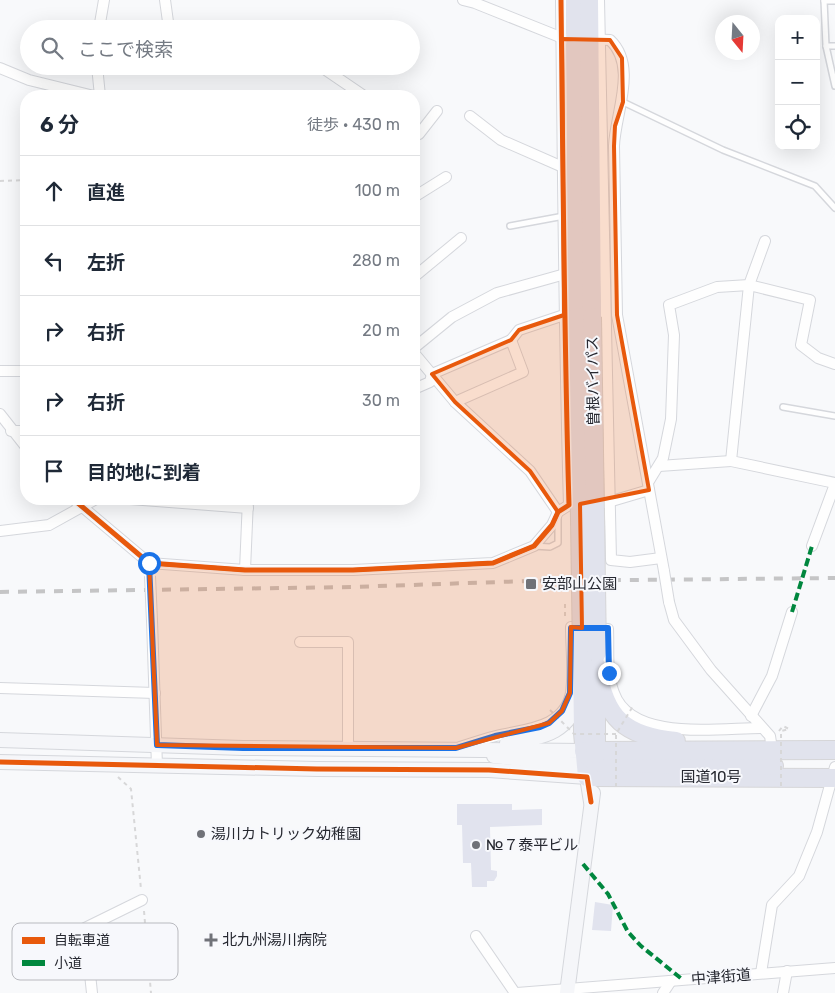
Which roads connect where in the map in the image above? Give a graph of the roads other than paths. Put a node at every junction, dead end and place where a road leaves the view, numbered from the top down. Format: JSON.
{"nodes":[{"id":1,"x":104,"y":0,"type":"edge"},
{"id":2,"x":165,"y":0,"type":"edge"},
{"id":3,"x":561,"y":0,"type":"edge"},
{"id":4,"x":575,"y":0,"type":"edge"},
{"id":5,"x":589,"y":0,"type":"edge"},
{"id":6,"x":599,"y":0,"type":"edge"},
{"id":7,"x":824,"y":0,"type":"edge"},
{"id":8,"x":469,"y":1,"type":"edge"},
{"id":9,"x":835,"y":1,"type":"edge"},
{"id":10,"x":101,"y":20,"type":"edge"},
{"id":11,"x":168,"y":20,"type":"edge"},
{"id":12,"x":582,"y":39,"type":"junction"},
{"id":13,"x":826,"y":46,"type":"junction"},
{"id":14,"x":835,"y":46,"type":"edge"},
{"id":15,"x":0,"y":68,"type":"edge"},
{"id":16,"x":98,"y":75,"type":"edge"},
{"id":17,"x":333,"y":75,"type":"edge"},
{"id":18,"x":835,"y":86,"type":"edge"},
{"id":19,"x":56,"y":90,"type":"edge"},
{"id":20,"x":99,"y":90,"type":"edge"},
{"id":21,"x":355,"y":90,"type":"edge"},
{"id":22,"x":623,"y":102,"type":"junction"},
{"id":23,"x":437,"y":111,"type":"dead end"},
{"id":24,"x":470,"y":116,"type":"dead end"},
{"id":25,"x":420,"y":133,"type":"edge"},
{"id":26,"x":564,"y":168,"type":"junction"},
{"id":27,"x":446,"y":177,"type":"dead end"},
{"id":28,"x":420,"y":193,"type":"edge"},
{"id":29,"x":835,"y":208,"type":"edge"},
{"id":30,"x":565,"y":215,"type":"junction"},
{"id":31,"x":510,"y":226,"type":"dead end"},
{"id":32,"x":461,"y":238,"type":"dead end"},
{"id":33,"x":765,"y":241,"type":"dead end"},
{"id":34,"x":420,"y":272,"type":"edge"},
{"id":35,"x":565,"y":274,"type":"junction"},
{"id":36,"x":749,"y":285,"type":"junction"},
{"id":37,"x":578,"y":316,"type":"junction"},
{"id":38,"x":511,"y":340,"type":"junction"},
{"id":39,"x":420,"y":343,"type":"edge"},
{"id":40,"x":420,"y":360,"type":"edge"},
{"id":41,"x":835,"y":364,"type":"edge"},
{"id":42,"x":0,"y":371,"type":"edge"},
{"id":43,"x":20,"y":371,"type":"edge"},
{"id":44,"x":432,"y":374,"type":"junction"},
{"id":45,"x":420,"y":386,"type":"edge"},
{"id":46,"x":455,"y":402,"type":"junction"},
{"id":47,"x":783,"y":407,"type":"dead end"},
{"id":48,"x":0,"y":414,"type":"edge"},
{"id":49,"x":835,"y":416,"type":"edge"},
{"id":50,"x":11,"y":431,"type":"junction"},
{"id":51,"x":20,"y":431,"type":"edge"},
{"id":52,"x":20,"y":441,"type":"edge"},
{"id":53,"x":730,"y":461,"type":"junction"},
{"id":54,"x":659,"y":466,"type":"junction"},
{"id":55,"x":835,"y":484,"type":"edge"},
{"id":56,"x":649,"y":485,"type":"junction"},
{"id":57,"x":609,"y":502,"type":"junction"},
{"id":58,"x":72,"y":505,"type":"edge"},
{"id":59,"x":80,"y":505,"type":"edge"},
{"id":60,"x":248,"y":505,"type":"edge"},
{"id":61,"x":569,"y":505,"type":"junction"},
{"id":62,"x":558,"y":512,"type":"junction"},
{"id":63,"x":0,"y":531,"type":"edge"},
{"id":64,"x":534,"y":546,"type":"junction"},
{"id":65,"x":812,"y":546,"type":"dead end"},
{"id":66,"x":661,"y":558,"type":"junction"},
{"id":67,"x":149,"y":563,"type":"junction"},
{"id":68,"x":245,"y":570,"type":"junction"},
{"id":69,"x":792,"y":612,"type":"dead end"},
{"id":70,"x":300,"y":642,"type":"dead end"},
{"id":71,"x":589,"y":661,"type":"junction"},
{"id":72,"x":0,"y":688,"type":"edge"},
{"id":73,"x":155,"y":693,"type":"junction"},
{"id":74,"x":751,"y":716,"type":"junction"},
{"id":75,"x":761,"y":728,"type":"junction"},
{"id":76,"x":0,"y":740,"type":"edge"},
{"id":77,"x":157,"y":745,"type":"junction"},
{"id":78,"x":348,"y":748,"type":"junction"},
{"id":79,"x":442,"y":748,"type":"junction"},
{"id":80,"x":456,"y":748,"type":"junction"},
{"id":81,"x":479,"y":749,"type":"junction"},
{"id":82,"x":766,"y":749,"type":"junction"},
{"id":83,"x":835,"y":750,"type":"edge"},
{"id":84,"x":0,"y":762,"type":"edge"},
{"id":85,"x":591,"y":764,"type":"junction"},
{"id":86,"x":157,"y":766,"type":"junction"},
{"id":87,"x":834,"y":772,"type":"edge"},
{"id":88,"x":832,"y":796,"type":"edge"},
{"id":89,"x":142,"y":900,"type":"road end"},
{"id":90,"x":95,"y":923,"type":"edge"},
{"id":91,"x":476,"y":936,"type":"dead end"},
{"id":92,"x":835,"y":968,"type":"edge"},
{"id":93,"x":787,"y":971,"type":"junction"},
{"id":94,"x":761,"y":973,"type":"junction"},
{"id":95,"x":91,"y":980,"type":"edge"},
{"id":96,"x":671,"y":981,"type":"junction"},
{"id":97,"x":623,"y":989,"type":"edge"},
{"id":98,"x":567,"y":991,"type":"edge"},
{"id":99,"x":92,"y":993,"type":"edge"},
{"id":100,"x":516,"y":993,"type":"edge"},
{"id":101,"x":663,"y":993,"type":"edge"},
{"id":102,"x":783,"y":993,"type":"edge"}],
"edges":[{"from":1,"to":10,"type":"street"},
{"from":2,"to":11,"type":"street"},
{"from":3,"to":12,"type":"street"},
{"from":4,"to":12,"type":"highway","name":"曽根バイパス"},
{"from":5,"to":12,"type":"highway","name":"曽根バイパス"},
{"from":6,"to":12,"type":"street"},
{"from":7,"to":9,"type":"lane"},
{"from":7,"to":13,"type":"lane"},
{"from":8,"to":12,"type":"street"},
{"from":12,"to":22,"type":"street"},
{"from":12,"to":26,"type":"street"},
{"from":12,"to":37,"type":"highway","name":"曽根バイパス"},
{"from":12,"to":57,"type":"street"},
{"from":13,"to":14,"type":"lane"},
{"from":13,"to":18,"type":"lane"},
{"from":15,"to":19,"type":"street"},
{"from":16,"to":20,"type":"street"},
{"from":17,"to":21,"type":"street"},
{"from":22,"to":29,"type":"lane"},
{"from":22,"to":56,"type":"street"},
{"from":23,"to":25,"type":"street"},
{"from":24,"to":26,"type":"street"},
{"from":26,"to":30,"type":"street"},
{"from":27,"to":28,"type":"street"},
{"from":30,"to":31,"type":"lane"},
{"from":30,"to":35,"type":"street"},
{"from":32,"to":34,"type":"street"},
{"from":33,"to":36,"type":"street"},
{"from":35,"to":37,"type":"street"},
{"from":35,"to":39,"type":"street"},
{"from":36,"to":41,"type":"street"},
{"from":36,"to":53,"type":"street"},
{"from":36,"to":54,"type":"street"},
{"from":37,"to":38,"type":"street"},
{"from":37,"to":61,"type":"street"},
{"from":37,"to":71,"type":"highway","name":"曽根バイパス","bridge":true},
{"from":38,"to":44,"type":"street"},
{"from":38,"to":46,"type":"street"},
{"from":40,"to":44,"type":"street"},
{"from":42,"to":43,"type":"street"},
{"from":44,"to":45,"type":"street"},
{"from":44,"to":46,"type":"street"},
{"from":46,"to":62,"type":"street"},
{"from":47,"to":49,"type":"lane"},
{"from":48,"to":50,"type":"street"},
{"from":50,"to":51,"type":"street"},
{"from":50,"to":52,"type":"street"},
{"from":53,"to":54,"type":"street"},
{"from":53,"to":55,"type":"street"},
{"from":54,"to":56,"type":"street"},
{"from":55,"to":65,"type":"street"},
{"from":56,"to":57,"type":"street"},
{"from":56,"to":66,"type":"street"},
{"from":57,"to":61,"type":"street"},
{"from":57,"to":66,"type":"street"},
{"from":58,"to":63,"type":"street"},
{"from":59,"to":67,"type":"street"},
{"from":60,"to":68,"type":"street"},
{"from":61,"to":62,"type":"street"},
{"from":62,"to":64,"type":"street"},
{"from":62,"to":64,"type":"lane"},
{"from":64,"to":68,"type":"street"},
{"from":66,"to":74,"type":"street","bridge":true},
{"from":67,"to":68,"type":"street"},
{"from":67,"to":73,"type":"street","bridge":true},
{"from":69,"to":74,"type":"street"},
{"from":70,"to":78,"type":"street"},
{"from":71,"to":81,"type":"street"},
{"from":71,"to":82,"type":"highway"},
{"from":71,"to":85,"type":"highway","name":"曽根バイパス"},
{"from":72,"to":73,"type":"street"},
{"from":73,"to":77,"type":"street"},
{"from":74,"to":75,"type":"street"},
{"from":75,"to":80,"type":"street"},
{"from":75,"to":82,"type":"street"},
{"from":76,"to":77,"type":"street"},
{"from":77,"to":78,"type":"street"},
{"from":77,"to":86,"type":"street"},
{"from":78,"to":79,"type":"street"},
{"from":79,"to":80,"type":"street"},
{"from":79,"to":85,"type":"street"},
{"from":80,"to":81,"type":"street"},
{"from":81,"to":85,"type":"street"},
{"from":82,"to":83,"type":"highway"},
{"from":82,"to":85,"type":"highway"},
{"from":84,"to":86,"type":"street"},
{"from":85,"to":86,"type":"street"},
{"from":85,"to":87,"type":"highway","name":"国道10号"},
{"from":85,"to":98,"type":"street"},
{"from":87,"to":88,"type":"street"},
{"from":88,"to":94,"type":"street"},
{"from":89,"to":90,"type":"street"},
{"from":91,"to":100,"type":"street"},
{"from":92,"to":93,"type":"street","name":"中津街道"},
{"from":93,"to":94,"type":"street","name":"中津街道"},
{"from":93,"to":102,"type":"street"},
{"from":94,"to":96,"type":"street","name":"中津街道"},
{"from":95,"to":99,"type":"street"},
{"from":96,"to":97,"type":"street","name":"中津街道"},
{"from":96,"to":101,"type":"street"},
{"from":97,"to":98,"type":"street","name":"中津街道"},
{"from":98,"to":100,"type":"street","name":"中津街道"}]}
